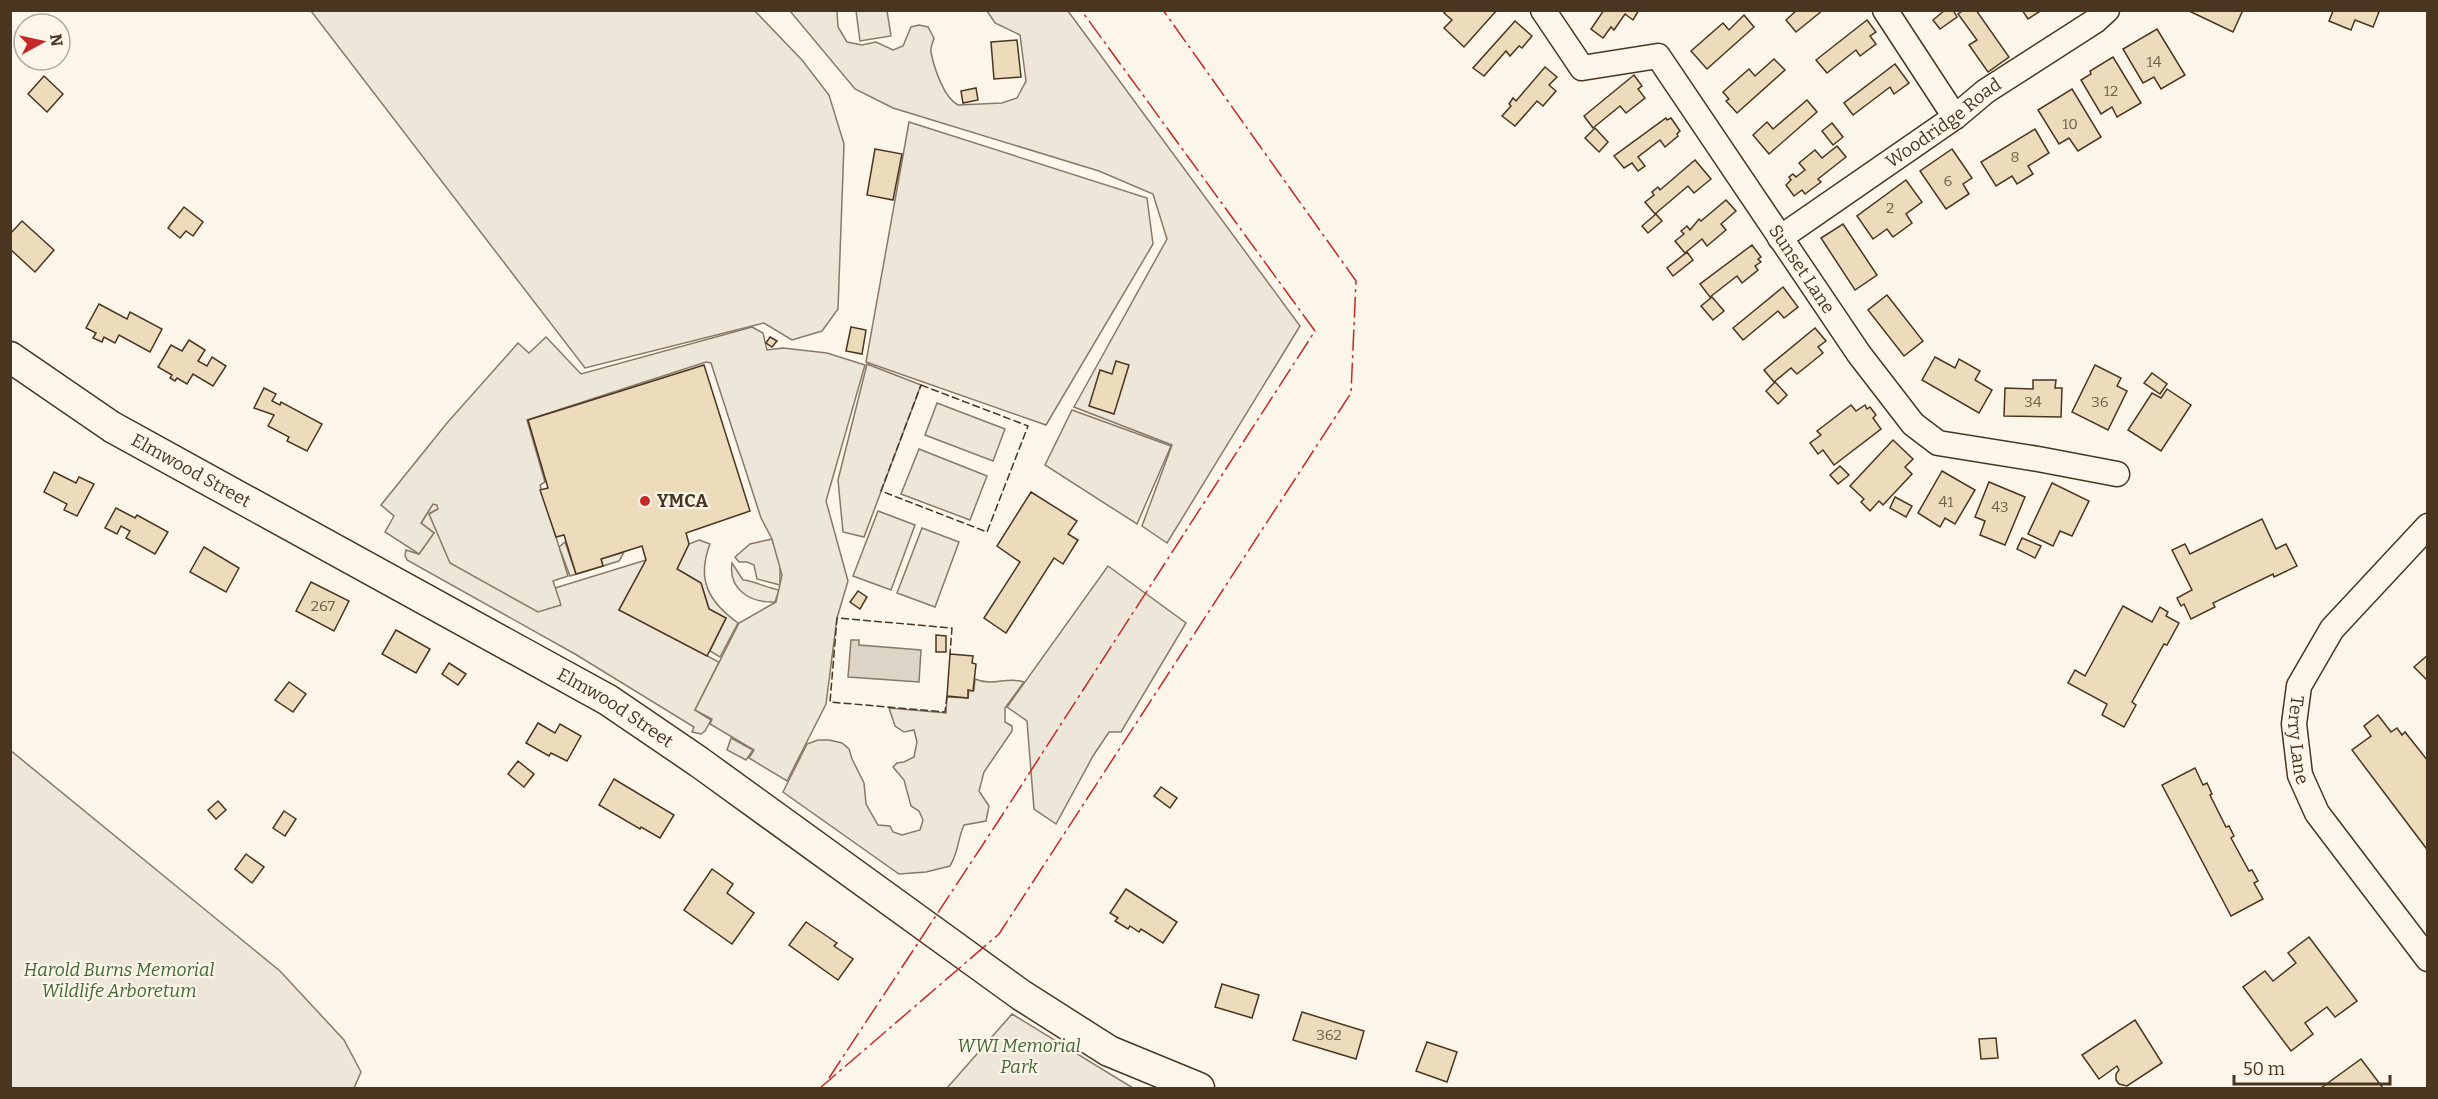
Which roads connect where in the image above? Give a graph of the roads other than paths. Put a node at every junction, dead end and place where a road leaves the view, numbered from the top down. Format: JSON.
{"nodes":[{"id":1,"x":1543,"y":10,"type":"edge"},
{"id":2,"x":1885,"y":10,"type":"edge"},
{"id":3,"x":2097,"y":14,"type":"edge"},
{"id":4,"x":1955,"y":117,"type":"junction"},
{"id":5,"x":1780,"y":238,"type":"junction"},
{"id":6,"x":10,"y":357,"type":"edge"},
{"id":7,"x":2117,"y":474,"type":"dead end"},
{"id":8,"x":2427,"y":526,"type":"edge"},
{"id":9,"x":2427,"y":959,"type":"edge"},
{"id":10,"x":1199,"y":1089,"type":"edge"}],
"edges":[{"from":1,"to":5,"type":"street","name":"Sunset Lane"},
{"from":2,"to":4,"type":"street"},
{"from":3,"to":4,"type":"street","name":"Woodridge Road"},
{"from":4,"to":5,"type":"street","name":"Woodridge Road"},
{"from":5,"to":7,"type":"street","name":"Sunset Lane"},
{"from":6,"to":10,"type":"main road","name":"Elmwood Street"},
{"from":8,"to":9,"type":"street","name":"Terry Lane"}]}
